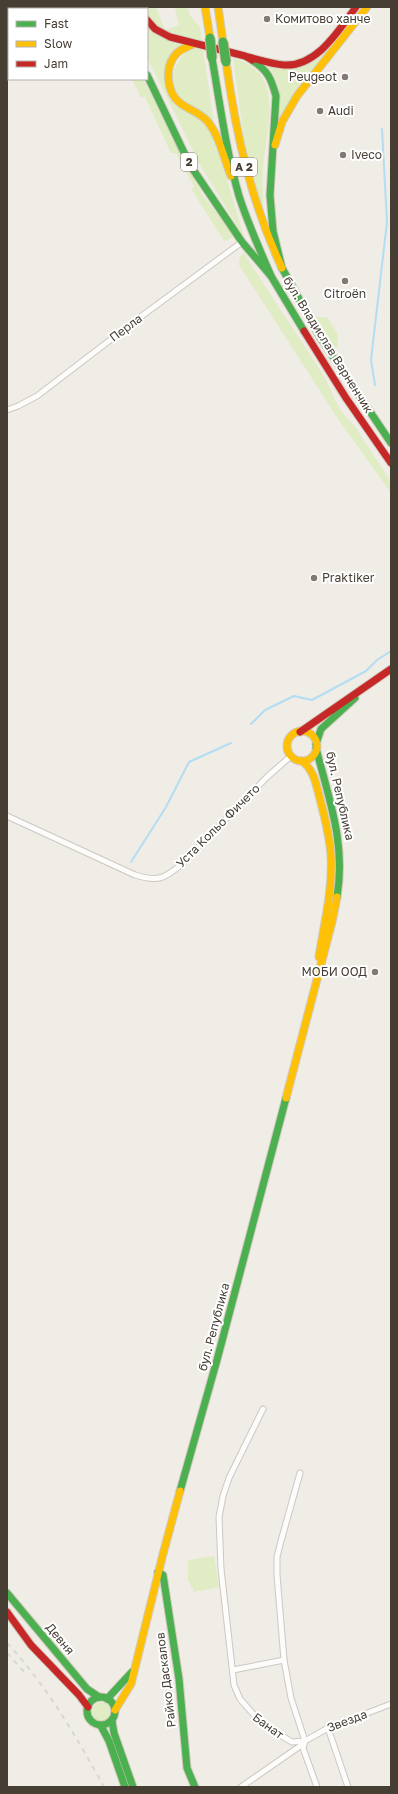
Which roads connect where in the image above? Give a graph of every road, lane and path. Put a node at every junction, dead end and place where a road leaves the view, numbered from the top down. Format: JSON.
{"nodes":[{"id":1,"x":206,"y":7,"type":"edge"},
{"id":2,"x":218,"y":7,"type":"edge"},
{"id":3,"x":356,"y":7,"type":"edge"},
{"id":4,"x":367,"y":7,"type":"edge"},
{"id":5,"x":148,"y":21,"type":"edge"},
{"id":6,"x":193,"y":44,"type":"junction"},
{"id":7,"x":245,"y":56,"type":"junction"},
{"id":8,"x":148,"y":77,"type":"edge"},
{"id":9,"x":271,"y":157,"type":"junction"},
{"id":10,"x":236,"y":185,"type":"junction"},
{"id":11,"x":242,"y":242,"type":"junction"},
{"id":12,"x":282,"y":268,"type":"junction"},
{"id":13,"x":271,"y":276,"type":"junction"},
{"id":14,"x":7,"y":410,"type":"edge"},
{"id":15,"x":391,"y":443,"type":"edge"},
{"id":16,"x":391,"y":462,"type":"edge"},
{"id":17,"x":391,"y":669,"type":"edge"},
{"id":18,"x":364,"y":689,"type":"junction"},
{"id":19,"x":300,"y":732,"type":"junction"},
{"id":20,"x":316,"y":746,"type":"junction"},
{"id":21,"x":291,"y":756,"type":"junction"},
{"id":22,"x":302,"y":761,"type":"junction"},
{"id":23,"x":7,"y":816,"type":"edge"},
{"id":24,"x":313,"y":989,"type":"junction"},
{"id":25,"x":263,"y":1409,"type":"dead end"},
{"id":26,"x":300,"y":1473,"type":"dead end"},
{"id":27,"x":158,"y":1572,"type":"junction"},
{"id":28,"x":7,"y":1593,"type":"edge"},
{"id":29,"x":7,"y":1612,"type":"edge"},
{"id":30,"x":284,"y":1660,"type":"junction"},
{"id":31,"x":134,"y":1670,"type":"junction"},
{"id":32,"x":233,"y":1670,"type":"junction"},
{"id":33,"x":103,"y":1698,"type":"junction"},
{"id":34,"x":390,"y":1706,"type":"edge"},
{"id":35,"x":88,"y":1707,"type":"junction"},
{"id":36,"x":116,"y":1710,"type":"junction"},
{"id":37,"x":112,"y":1721,"type":"junction"},
{"id":38,"x":101,"y":1726,"type":"junction"},
{"id":39,"x":328,"y":1728,"type":"junction"},
{"id":40,"x":304,"y":1742,"type":"junction"},
{"id":41,"x":125,"y":1787,"type":"edge"},
{"id":42,"x":133,"y":1787,"type":"edge"},
{"id":43,"x":195,"y":1787,"type":"edge"},
{"id":44,"x":241,"y":1787,"type":"edge"},
{"id":45,"x":317,"y":1787,"type":"edge"},
{"id":46,"x":348,"y":1787,"type":"edge"}],
"edges":[{"from":1,"to":10,"type":"main road","number":"A 2","bridge":true},
{"from":2,"to":12,"type":"main road","number":"A 2","bridge":true},
{"from":3,"to":7,"type":"main road"},
{"from":4,"to":9,"type":"main road"},
{"from":5,"to":6,"type":"main road"},
{"from":6,"to":7,"type":"main road"},
{"from":6,"to":10,"type":"main road"},
{"from":7,"to":9,"type":"main road"},
{"from":8,"to":11,"type":"main road","number":"2"},
{"from":9,"to":12,"type":"main road"},
{"from":10,"to":13,"type":"main road","number":"A 2"},
{"from":11,"to":13,"type":"main road","name":"бул. Владислав Варненчик","number":"2"},
{"from":11,"to":14,"type":"street","name":"Перла"},
{"from":12,"to":15,"type":"main road","name":"бул. Владислав Варненчик"},
{"from":13,"to":16,"type":"main road","name":"бул. Владислав Варненчик"},
{"from":17,"to":18,"type":"main road","name":"бул. Република"},
{"from":18,"to":19,"type":"main road","name":"бул. Република"},
{"from":18,"to":20,"type":"main road","name":"бул. Република"},
{"from":19,"to":20,"type":"main road","name":"бул. Република"},
{"from":19,"to":21,"type":"main road","name":"бул. Република"},
{"from":20,"to":22,"type":"main road","name":"бул. Република"},
{"from":20,"to":24,"type":"main road","name":"бул. Република"},
{"from":21,"to":22,"type":"main road","name":"бул. Република"},
{"from":21,"to":23,"type":"street","name":"Уста Кольо Фичето"},
{"from":22,"to":24,"type":"main road","name":"бул. Република"},
{"from":24,"to":27,"type":"main road","name":"бул. Република"},
{"from":25,"to":32,"type":"street","name":"Банат"},
{"from":26,"to":30,"type":"street","name":"Банат"},
{"from":27,"to":31,"type":"main road","name":"бул. Република"},
{"from":27,"to":43,"type":"main road","name":"Райко Даскалов"},
{"from":28,"to":33,"type":"main road","name":"Девня"},
{"from":29,"to":35,"type":"main road","name":"Девня"},
{"from":30,"to":32,"type":"street"},
{"from":30,"to":40,"type":"street","name":"Банат"},
{"from":31,"to":33,"type":"main road","name":"бул. Република"},
{"from":31,"to":36,"type":"main road","name":"бул. Република"},
{"from":32,"to":40,"type":"street","name":"Банат"},
{"from":33,"to":35,"type":"main road"},
{"from":33,"to":36,"type":"main road"},
{"from":34,"to":39,"type":"street","name":"Звезда"},
{"from":35,"to":38,"type":"main road"},
{"from":36,"to":37,"type":"main road"},
{"from":37,"to":38,"type":"main road"},
{"from":37,"to":42,"type":"main road"},
{"from":38,"to":41,"type":"main road"},
{"from":39,"to":40,"type":"street","name":"Звезда"},
{"from":39,"to":46,"type":"street"},
{"from":40,"to":44,"type":"street","name":"Звезда"},
{"from":40,"to":45,"type":"street"}]}
